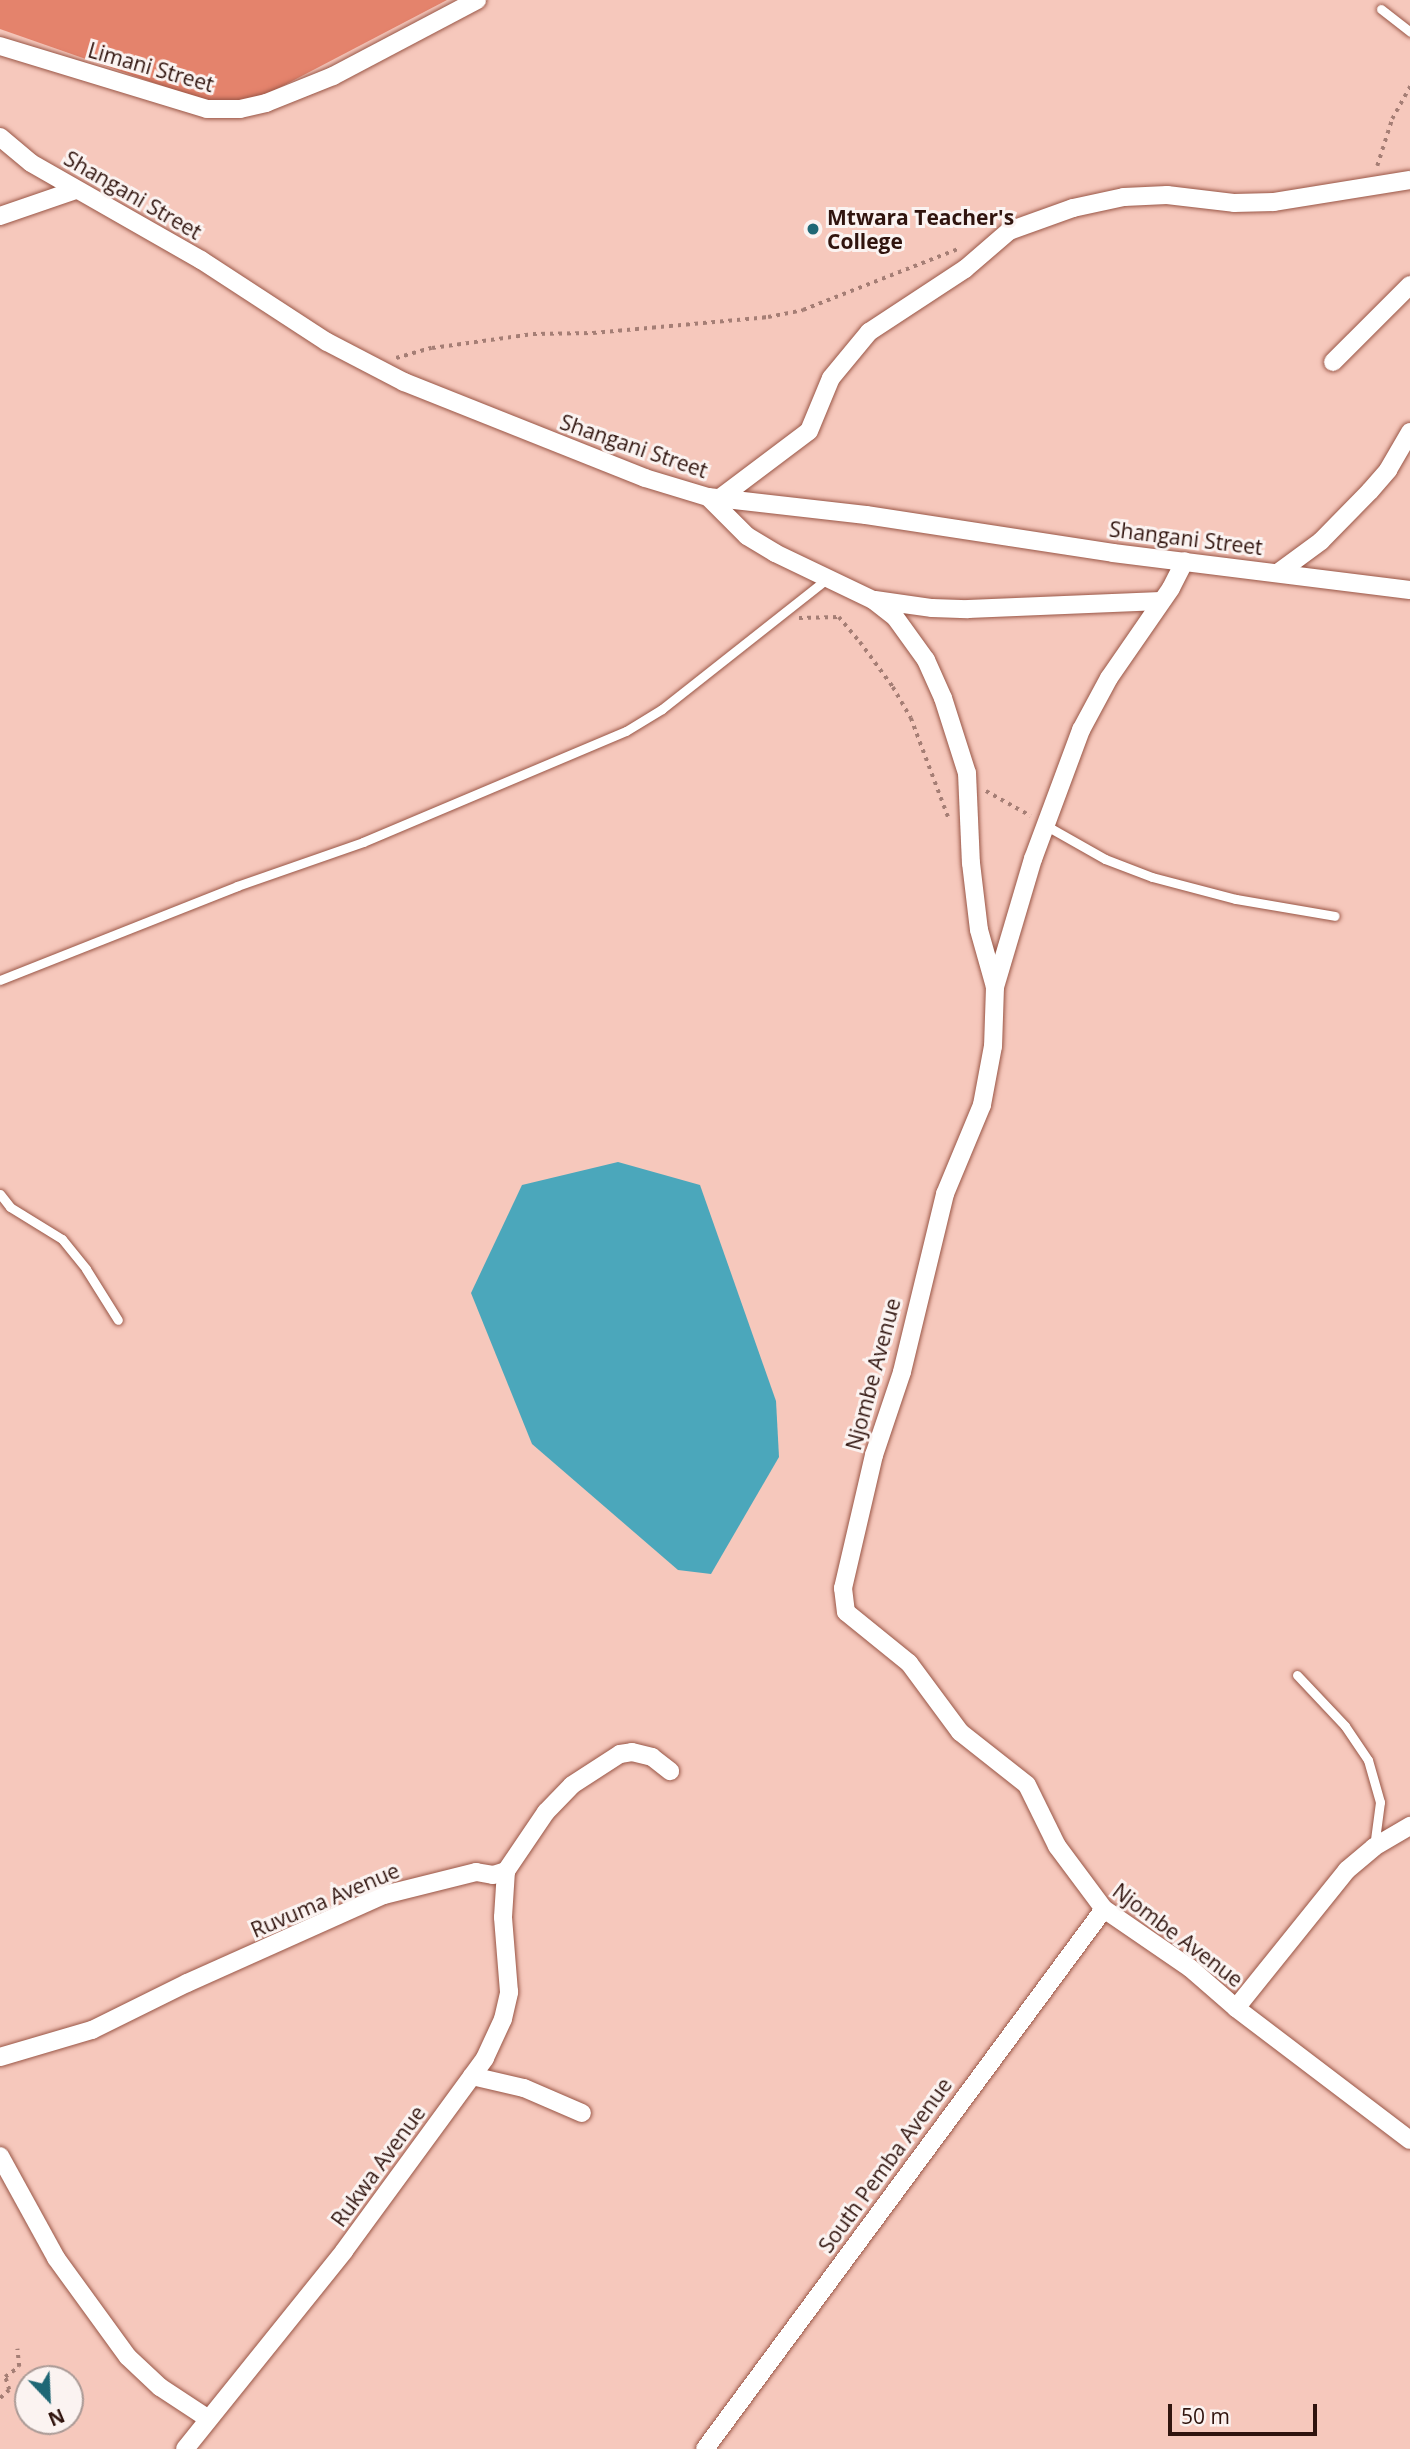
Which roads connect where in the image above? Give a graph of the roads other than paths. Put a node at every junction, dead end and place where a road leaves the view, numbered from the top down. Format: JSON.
{"nodes":[{"id":1,"x":477,"y":0,"type":"edge"},
{"id":2,"x":1381,"y":9,"type":"dead end"},
{"id":3,"x":1410,"y":32,"type":"edge"},
{"id":4,"x":0,"y":46,"type":"edge"},
{"id":5,"x":0,"y":137,"type":"edge"},
{"id":6,"x":1410,"y":180,"type":"edge"},
{"id":7,"x":76,"y":190,"type":"junction"},
{"id":8,"x":0,"y":216,"type":"edge"},
{"id":9,"x":1410,"y":285,"type":"edge"},
{"id":10,"x":1333,"y":362,"type":"dead end"},
{"id":11,"x":1410,"y":432,"type":"edge"},
{"id":12,"x":714,"y":497,"type":"junction"},
{"id":13,"x":1185,"y":561,"type":"junction"},
{"id":14,"x":1279,"y":572,"type":"junction"},
{"id":15,"x":828,"y":578,"type":"junction"},
{"id":16,"x":1410,"y":590,"type":"edge"},
{"id":17,"x":873,"y":600,"type":"junction"},
{"id":18,"x":1161,"y":601,"type":"junction"},
{"id":19,"x":1045,"y":825,"type":"junction"},
{"id":20,"x":1335,"y":916,"type":"dead end"},
{"id":21,"x":0,"y":981,"type":"edge"},
{"id":22,"x":995,"y":987,"type":"junction"},
{"id":23,"x":0,"y":1194,"type":"edge"},
{"id":24,"x":118,"y":1320,"type":"dead end"},
{"id":25,"x":1297,"y":1675,"type":"dead end"},
{"id":26,"x":670,"y":1771,"type":"dead end"},
{"id":27,"x":1410,"y":1826,"type":"edge"},
{"id":28,"x":1374,"y":1847,"type":"junction"},
{"id":29,"x":506,"y":1871,"type":"junction"},
{"id":30,"x":1104,"y":1909,"type":"junction"},
{"id":31,"x":1236,"y":2008,"type":"junction"},
{"id":32,"x":0,"y":2057,"type":"edge"},
{"id":33,"x":472,"y":2076,"type":"junction"},
{"id":34,"x":582,"y":2113,"type":"dead end"},
{"id":35,"x":1410,"y":2140,"type":"edge"},
{"id":36,"x":0,"y":2155,"type":"edge"},
{"id":37,"x":207,"y":2418,"type":"junction"},
{"id":38,"x":185,"y":2449,"type":"edge"},
{"id":39,"x":705,"y":2449,"type":"edge"}],
"edges":[{"from":1,"to":4,"type":"street","name":"Limani Street"},
{"from":2,"to":3,"type":"lane"},
{"from":5,"to":7,"type":"street","name":"Shangani Street"},
{"from":6,"to":12,"type":"street"},
{"from":7,"to":8,"type":"street"},
{"from":7,"to":12,"type":"street","name":"Shangani Street"},
{"from":9,"to":10,"type":"street"},
{"from":11,"to":14,"type":"street"},
{"from":12,"to":13,"type":"street","name":"Shangani Street"},
{"from":12,"to":15,"type":"street","name":"Njombe Avenue"},
{"from":13,"to":14,"type":"street","name":"Shangani Street"},
{"from":13,"to":18,"type":"street"},
{"from":14,"to":16,"type":"street","name":"Shangani Street"},
{"from":15,"to":17,"type":"street","name":"Njombe Avenue"},
{"from":15,"to":21,"type":"lane"},
{"from":17,"to":18,"type":"street"},
{"from":17,"to":22,"type":"street","name":"Njombe Avenue"},
{"from":18,"to":19,"type":"street"},
{"from":19,"to":20,"type":"lane"},
{"from":19,"to":22,"type":"street"},
{"from":22,"to":30,"type":"street","name":"Njombe Avenue"},
{"from":23,"to":24,"type":"lane"},
{"from":25,"to":28,"type":"lane"},
{"from":26,"to":29,"type":"street"},
{"from":27,"to":28,"type":"street"},
{"from":28,"to":31,"type":"street"},
{"from":29,"to":32,"type":"street","name":"Ruvuma Avenue"},
{"from":29,"to":33,"type":"street","name":"Rukwa Avenue"},
{"from":30,"to":31,"type":"street","name":"Njombe Avenue"},
{"from":30,"to":39,"type":"street","name":"South Pemba Avenue"},
{"from":31,"to":35,"type":"street","name":"Njombe Avenue"},
{"from":33,"to":34,"type":"street"},
{"from":33,"to":37,"type":"street","name":"Rukwa Avenue"},
{"from":36,"to":37,"type":"street"},
{"from":37,"to":38,"type":"street","name":"Rukwa Avenue"}]}
